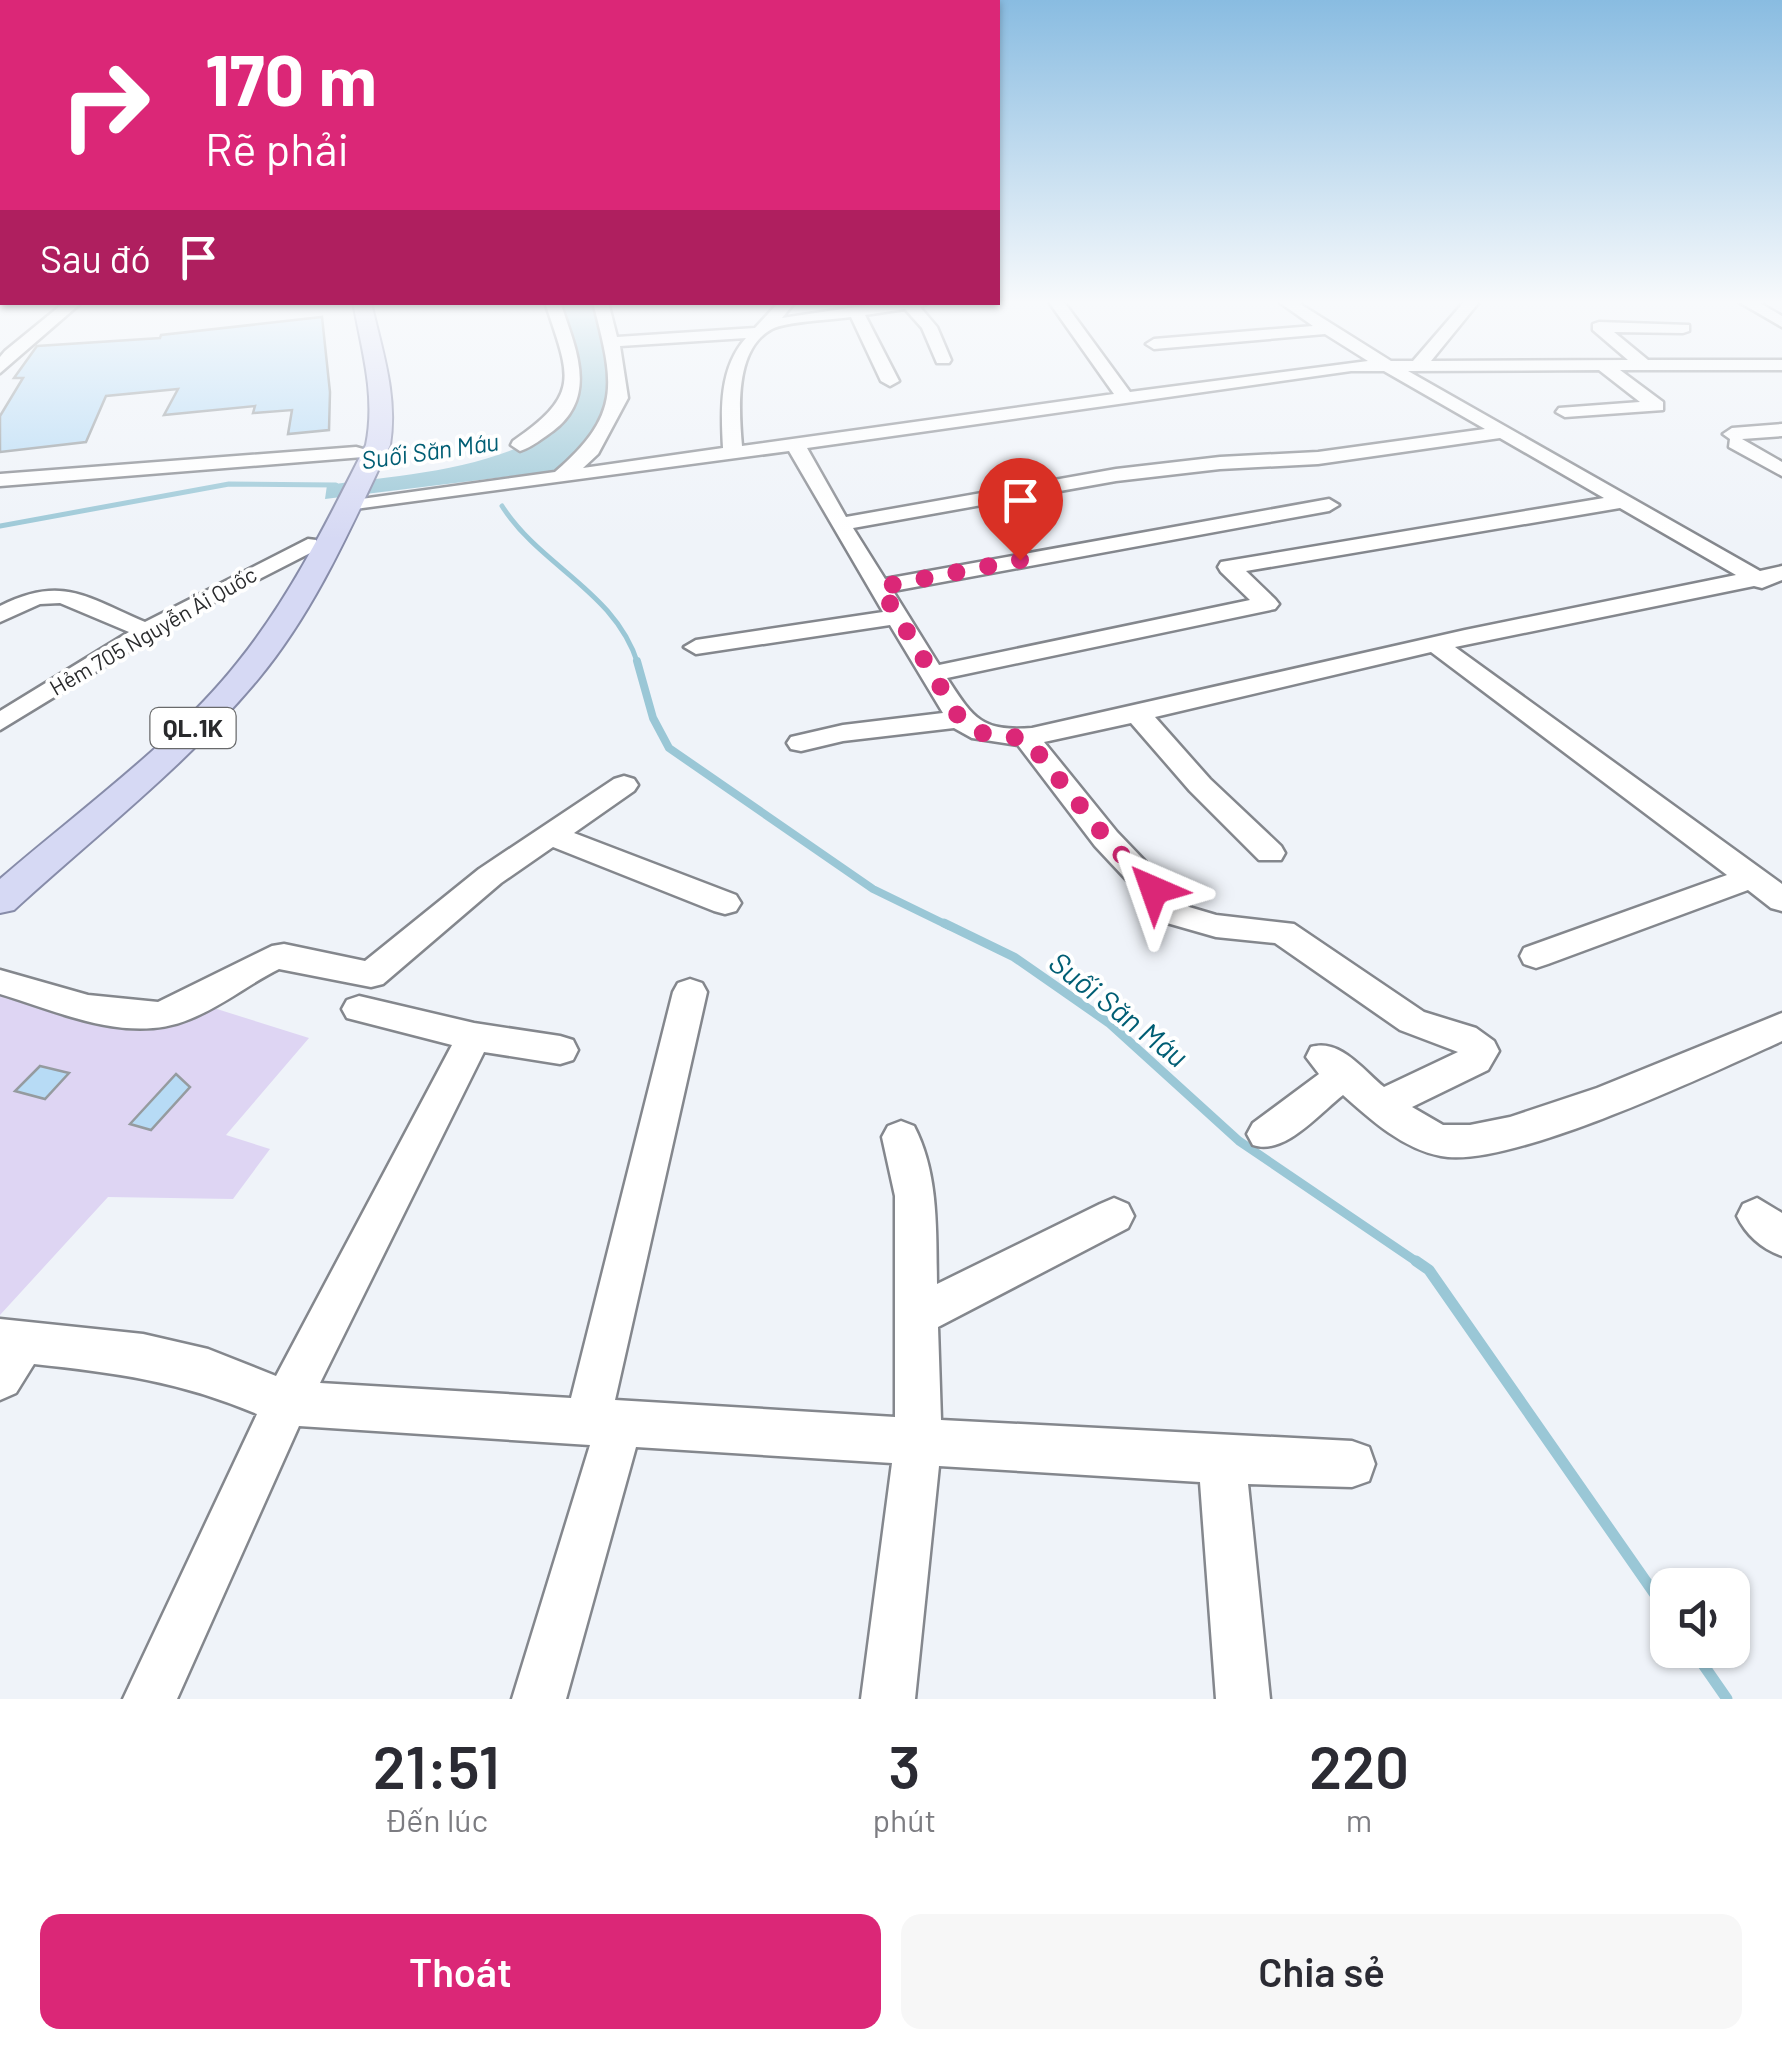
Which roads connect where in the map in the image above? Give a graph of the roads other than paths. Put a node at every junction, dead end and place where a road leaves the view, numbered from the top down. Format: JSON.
{"nodes":[{"id":1,"x":379,"y":381,"type":"edge"},
{"id":2,"x":575,"y":381,"type":"edge"},
{"id":3,"x":616,"y":381,"type":"edge"},
{"id":4,"x":734,"y":381,"type":"edge"},
{"id":5,"x":1113,"y":381,"type":"edge"},
{"id":6,"x":1244,"y":381,"type":"edge"},
{"id":7,"x":1415,"y":381,"type":"edge"},
{"id":8,"x":1625,"y":381,"type":"edge"},
{"id":9,"x":1124,"y":396,"type":"junction"},
{"id":10,"x":1565,"y":412,"type":"dead end"},
{"id":11,"x":1782,"y":430,"type":"edge"},
{"id":12,"x":1507,"y":432,"type":"junction"},
{"id":13,"x":794,"y":442,"type":"junction"},
{"id":14,"x":520,"y":445,"type":"dead end"},
{"id":15,"x":732,"y":451,"type":"junction"},
{"id":16,"x":354,"y":465,"type":"junction"},
{"id":17,"x":1782,"y":470,"type":"edge"},
{"id":18,"x":560,"y":478,"type":"junction"},
{"id":19,"x":0,"y":480,"type":"edge"},
{"id":20,"x":1625,"y":501,"type":"junction"},
{"id":21,"x":1329,"y":505,"type":"dead end"},
{"id":22,"x":340,"y":508,"type":"junction"},
{"id":23,"x":840,"y":524,"type":"junction"},
{"id":24,"x":308,"y":545,"type":"junction"},
{"id":25,"x":1782,"y":574,"type":"edge"},
{"id":26,"x":1756,"y":577,"type":"junction"},
{"id":27,"x":880,"y":587,"type":"junction"},
{"id":28,"x":1782,"y":592,"type":"edge"},
{"id":29,"x":0,"y":615,"type":"edge"},
{"id":30,"x":898,"y":618,"type":"junction"},
{"id":31,"x":145,"y":630,"type":"junction"},
{"id":32,"x":1436,"y":644,"type":"junction"},
{"id":33,"x":696,"y":648,"type":"dead end"},
{"id":34,"x":935,"y":673,"type":"junction"},
{"id":35,"x":1138,"y":714,"type":"junction"},
{"id":36,"x":960,"y":719,"type":"junction"},
{"id":37,"x":0,"y":722,"type":"edge"},
{"id":38,"x":1026,"y":738,"type":"junction"},
{"id":39,"x":801,"y":742,"type":"dead end"},
{"id":40,"x":624,"y":786,"type":"dead end"},
{"id":41,"x":551,"y":835,"type":"junction"},
{"id":42,"x":1270,"y":853,"type":"dead end"},
{"id":43,"x":0,"y":873,"type":"edge"},
{"id":44,"x":1752,"y":877,"type":"junction"},
{"id":45,"x":0,"y":900,"type":"edge"},
{"id":46,"x":1782,"y":900,"type":"edge"},
{"id":47,"x":725,"y":903,"type":"dead end"},
{"id":48,"x":1536,"y":956,"type":"dead end"},
{"id":49,"x":0,"y":982,"type":"edge"},
{"id":50,"x":690,"y":992,"type":"dead end"},
{"id":51,"x":359,"y":1009,"type":"dead end"},
{"id":52,"x":1782,"y":1026,"type":"edge"},
{"id":53,"x":474,"y":1037,"type":"junction"},
{"id":54,"x":560,"y":1050,"type":"dead end"},
{"id":55,"x":1384,"y":1104,"type":"junction"},
{"id":56,"x":1266,"y":1134,"type":"dead end"},
{"id":57,"x":901,"y":1137,"type":"dead end"},
{"id":58,"x":1114,"y":1216,"type":"dead end"},
{"id":59,"x":918,"y":1315,"type":"junction"},
{"id":60,"x":8,"y":1353,"type":"edge"},
{"id":61,"x":286,"y":1402,"type":"junction"},
{"id":62,"x":603,"y":1424,"type":"junction"},
{"id":63,"x":918,"y":1442,"type":"junction"},
{"id":64,"x":1222,"y":1460,"type":"junction"},
{"id":65,"x":1352,"y":1464,"type":"dead end"},
{"id":66,"x":150,"y":1699,"type":"edge"},
{"id":67,"x":538,"y":1699,"type":"edge"},
{"id":68,"x":888,"y":1699,"type":"edge"},
{"id":69,"x":1243,"y":1699,"type":"edge"}],
"edges":[{"from":1,"to":16,"type":"main road","number":"QL.1K"},
{"from":2,"to":14,"type":"street"},
{"from":3,"to":18,"type":"street"},
{"from":4,"to":15,"type":"street"},
{"from":5,"to":9,"type":"street"},
{"from":6,"to":9,"type":"street"},
{"from":7,"to":12,"type":"street"},
{"from":8,"to":10,"type":"street"},
{"from":9,"to":13,"type":"street"},
{"from":11,"to":17,"type":"street"},
{"from":12,"to":20,"type":"street"},
{"from":12,"to":23,"type":"street"},
{"from":13,"to":15,"type":"street"},
{"from":13,"to":23,"type":"street"},
{"from":15,"to":18,"type":"street"},
{"from":16,"to":19,"type":"street"},
{"from":16,"to":22,"type":"main road","number":"QL.1K"},
{"from":18,"to":22,"type":"street"},
{"from":20,"to":26,"type":"street"},
{"from":20,"to":34,"type":"street"},
{"from":21,"to":27,"type":"street"},
{"from":22,"to":24,"type":"main road","number":"QL.1K"},
{"from":22,"to":45,"type":"main road","number":"QL.1K"},
{"from":23,"to":27,"type":"street"},
{"from":24,"to":31,"type":"street","name":"Hẻm 705 Nguyễn Ái Quốc"},
{"from":24,"to":43,"type":"main road","number":"QL.1K"},
{"from":25,"to":26,"type":"street"},
{"from":26,"to":28,"type":"street"},
{"from":26,"to":32,"type":"street"},
{"from":27,"to":30,"type":"street"},
{"from":29,"to":31,"type":"street"},
{"from":30,"to":33,"type":"street"},
{"from":30,"to":34,"type":"street"},
{"from":31,"to":37,"type":"street","name":"Hẻm 705 Nguyễn Ái Quốc"},
{"from":32,"to":35,"type":"street"},
{"from":32,"to":44,"type":"street"},
{"from":34,"to":36,"type":"street"},
{"from":35,"to":38,"type":"street"},
{"from":35,"to":42,"type":"street"},
{"from":36,"to":38,"type":"street"},
{"from":36,"to":39,"type":"street"},
{"from":38,"to":55,"type":"street"},
{"from":40,"to":41,"type":"street"},
{"from":41,"to":47,"type":"street"},
{"from":41,"to":49,"type":"street"},
{"from":44,"to":46,"type":"street"},
{"from":44,"to":48,"type":"street"},
{"from":50,"to":62,"type":"street"},
{"from":51,"to":53,"type":"street"},
{"from":52,"to":55,"type":"street"},
{"from":53,"to":54,"type":"street"},
{"from":53,"to":61,"type":"street"},
{"from":55,"to":56,"type":"street"},
{"from":57,"to":59,"type":"street"},
{"from":58,"to":59,"type":"street"},
{"from":59,"to":63,"type":"street"},
{"from":60,"to":61,"type":"street"},
{"from":61,"to":62,"type":"street"},
{"from":61,"to":66,"type":"street"},
{"from":62,"to":63,"type":"street"},
{"from":62,"to":67,"type":"street"},
{"from":63,"to":64,"type":"street"},
{"from":63,"to":68,"type":"street"},
{"from":64,"to":65,"type":"street"},
{"from":64,"to":69,"type":"street"}]}
